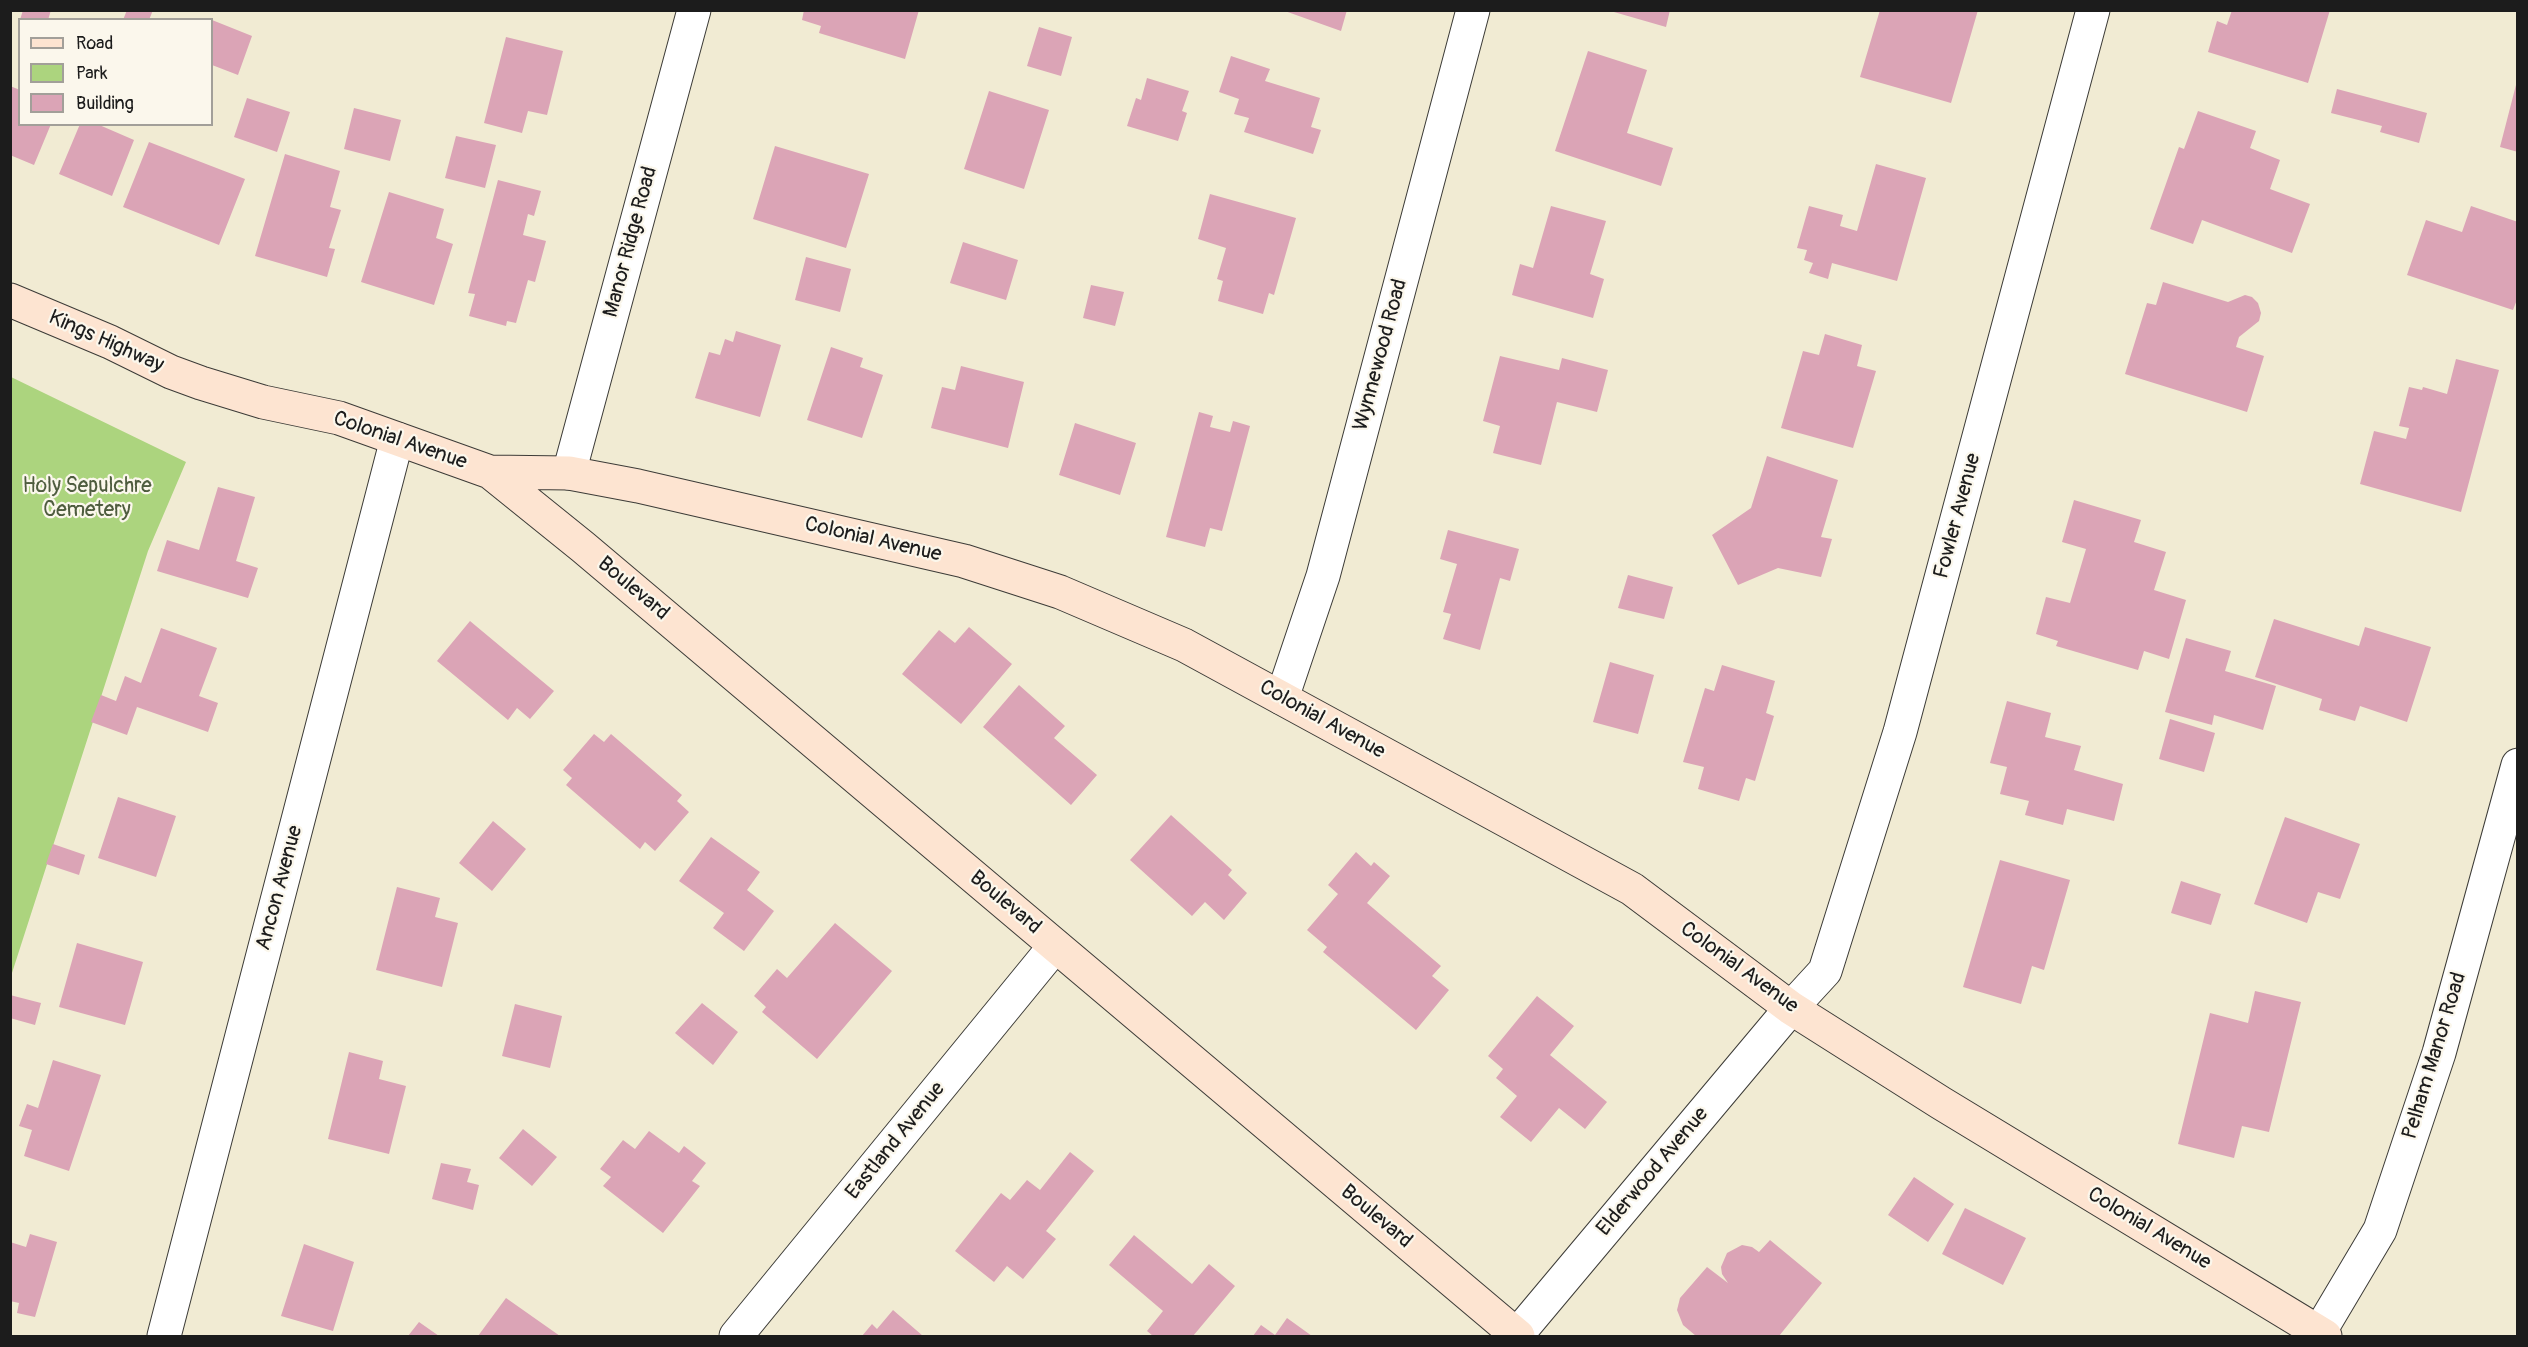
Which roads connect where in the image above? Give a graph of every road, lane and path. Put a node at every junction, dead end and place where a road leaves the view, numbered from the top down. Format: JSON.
{"nodes":[{"id":1,"x":694,"y":10,"type":"edge"},
{"id":2,"x":1473,"y":10,"type":"edge"},
{"id":3,"x":2093,"y":10,"type":"edge"},
{"id":4,"x":10,"y":300,"type":"edge"},
{"id":5,"x":201,"y":383,"type":"joint"},
{"id":6,"x":397,"y":439,"type":"junction"},
{"id":7,"x":490,"y":472,"type":"junction"},
{"id":8,"x":569,"y":473,"type":"junction"},
{"id":9,"x":1282,"y":698,"type":"junction"},
{"id":10,"x":2517,"y":765,"type":"edge"},
{"id":11,"x":1055,"y":946,"type":"junction"},
{"id":12,"x":1791,"y":1008,"type":"junction"},
{"id":13,"x":2321,"y":1335,"type":"edge"},
{"id":14,"x":164,"y":1336,"type":"edge"},
{"id":15,"x":736,"y":1336,"type":"edge"},
{"id":16,"x":1517,"y":1336,"type":"edge"}],
"edges":[{"from":1,"to":8,"type":"street","name":"Manor Ridge Road"},
{"from":2,"to":9,"type":"street","name":"Wynnewood Road"},
{"from":3,"to":12,"type":"street","name":"Fowler Avenue"},
{"from":4,"to":5,"type":"street","name":"Kings Highway"},
{"from":5,"to":6,"type":"street","name":"Colonial Avenue"},
{"from":6,"to":7,"type":"street","name":"Colonial Avenue"},
{"from":6,"to":14,"type":"street","name":"Ancon Avenue"},
{"from":7,"to":8,"type":"street","name":"Colonial Avenue"},
{"from":7,"to":11,"type":"street","name":"Boulevard"},
{"from":8,"to":9,"type":"street","name":"Colonial Avenue"},
{"from":9,"to":12,"type":"street","name":"Colonial Avenue"},
{"from":10,"to":13,"type":"street","name":"Pelham Manor Road"},
{"from":11,"to":15,"type":"street","name":"Eastland Avenue"},
{"from":11,"to":16,"type":"street","name":"Boulevard"},
{"from":12,"to":13,"type":"street","name":"Colonial Avenue"},
{"from":12,"to":16,"type":"street","name":"Elderwood Avenue"}]}
